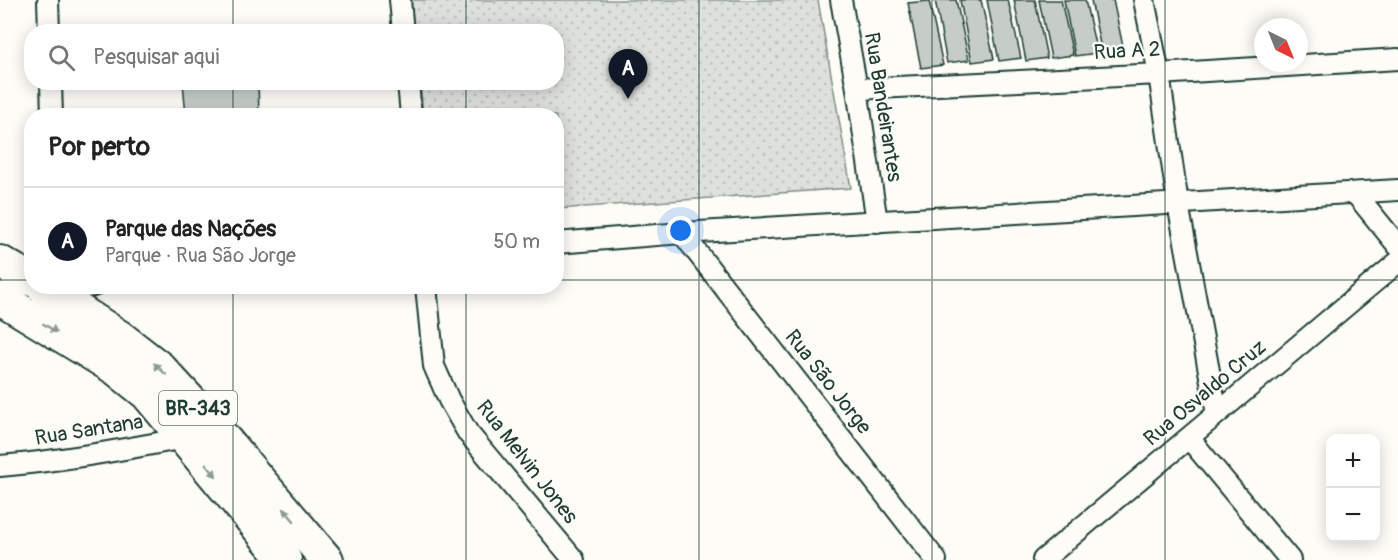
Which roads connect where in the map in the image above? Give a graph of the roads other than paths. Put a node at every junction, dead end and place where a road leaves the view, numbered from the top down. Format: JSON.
{"nodes":[{"id":1,"x":48,"y":0,"type":"edge"},
{"id":2,"x":400,"y":0,"type":"edge"},
{"id":3,"x":841,"y":0,"type":"edge"},
{"id":4,"x":1144,"y":0,"type":"edge"},
{"id":5,"x":49,"y":24,"type":"edge"},
{"id":6,"x":402,"y":24,"type":"edge"},
{"id":7,"x":1398,"y":58,"type":"edge"},
{"id":8,"x":1159,"y":74,"type":"junction"},
{"id":9,"x":857,"y":88,"type":"junction"},
{"id":10,"x":51,"y":90,"type":"edge"},
{"id":11,"x":409,"y":90,"type":"edge"},
{"id":12,"x":52,"y":108,"type":"edge"},
{"id":13,"x":410,"y":108,"type":"edge"},
{"id":14,"x":1398,"y":190,"type":"edge"},
{"id":15,"x":1355,"y":193,"type":"junction"},
{"id":16,"x":1178,"y":204,"type":"junction"},
{"id":17,"x":876,"y":222,"type":"junction"},
{"id":18,"x":681,"y":233,"type":"junction"},
{"id":19,"x":564,"y":242,"type":"edge"},
{"id":20,"x":1398,"y":246,"type":"edge"},
{"id":21,"x":0,"y":262,"type":"edge"},
{"id":22,"x":1398,"y":262,"type":"edge"},
{"id":23,"x":24,"y":274,"type":"edge"},
{"id":24,"x":58,"y":294,"type":"edge"},
{"id":25,"x":427,"y":294,"type":"edge"},
{"id":26,"x":0,"y":298,"type":"edge"},
{"id":27,"x":1217,"y":414,"type":"junction"},
{"id":28,"x":184,"y":438,"type":"junction"},
{"id":29,"x":1189,"y":438,"type":"junction"},
{"id":30,"x":0,"y":466,"type":"edge"},
{"id":31,"x":285,"y":560,"type":"edge"},
{"id":32,"x":327,"y":560,"type":"edge"},
{"id":33,"x":574,"y":560,"type":"edge"},
{"id":34,"x":936,"y":560,"type":"edge"},
{"id":35,"x":1043,"y":560,"type":"edge"},
{"id":36,"x":1290,"y":560,"type":"edge"}],
"edges":[{"from":1,"to":5,"type":"street"},
{"from":2,"to":6,"type":"street"},
{"from":3,"to":9,"type":"street","name":"Rua Bandeirantes"},
{"from":4,"to":8,"type":"street"},
{"from":7,"to":8,"type":"street","name":"Rua A 2"},
{"from":8,"to":9,"type":"street","name":"Rua A 2"},
{"from":8,"to":16,"type":"street"},
{"from":9,"to":17,"type":"street","name":"Rua Bandeirantes"},
{"from":10,"to":12,"type":"street"},
{"from":11,"to":13,"type":"street"},
{"from":14,"to":15,"type":"street"},
{"from":15,"to":16,"type":"street"},
{"from":15,"to":20,"type":"street"},
{"from":16,"to":17,"type":"street"},
{"from":16,"to":27,"type":"street"},
{"from":17,"to":18,"type":"street"},
{"from":18,"to":19,"type":"street"},
{"from":18,"to":34,"type":"street","name":"Rua São Jorge"},
{"from":21,"to":23,"type":"main road","number":"BR-343"},
{"from":22,"to":27,"type":"street","name":"Rua Osvaldo Cruz"},
{"from":32,"to":24,"type":"main road","number":"BR-343","one_way":true},
{"from":25,"to":33,"type":"street","name":"Rua Melvin Jones"},
{"from":26,"to":28,"type":"main road","number":"BR-343","one_way":true},
{"from":27,"to":29,"type":"street","name":"Rua Osvaldo Cruz"},
{"from":28,"to":30,"type":"street","name":"Rua Santana"},
{"from":28,"to":31,"type":"main road","number":"BR-343","one_way":true},
{"from":29,"to":35,"type":"street","name":"Rua Osvaldo Cruz"},
{"from":29,"to":36,"type":"street"}]}
